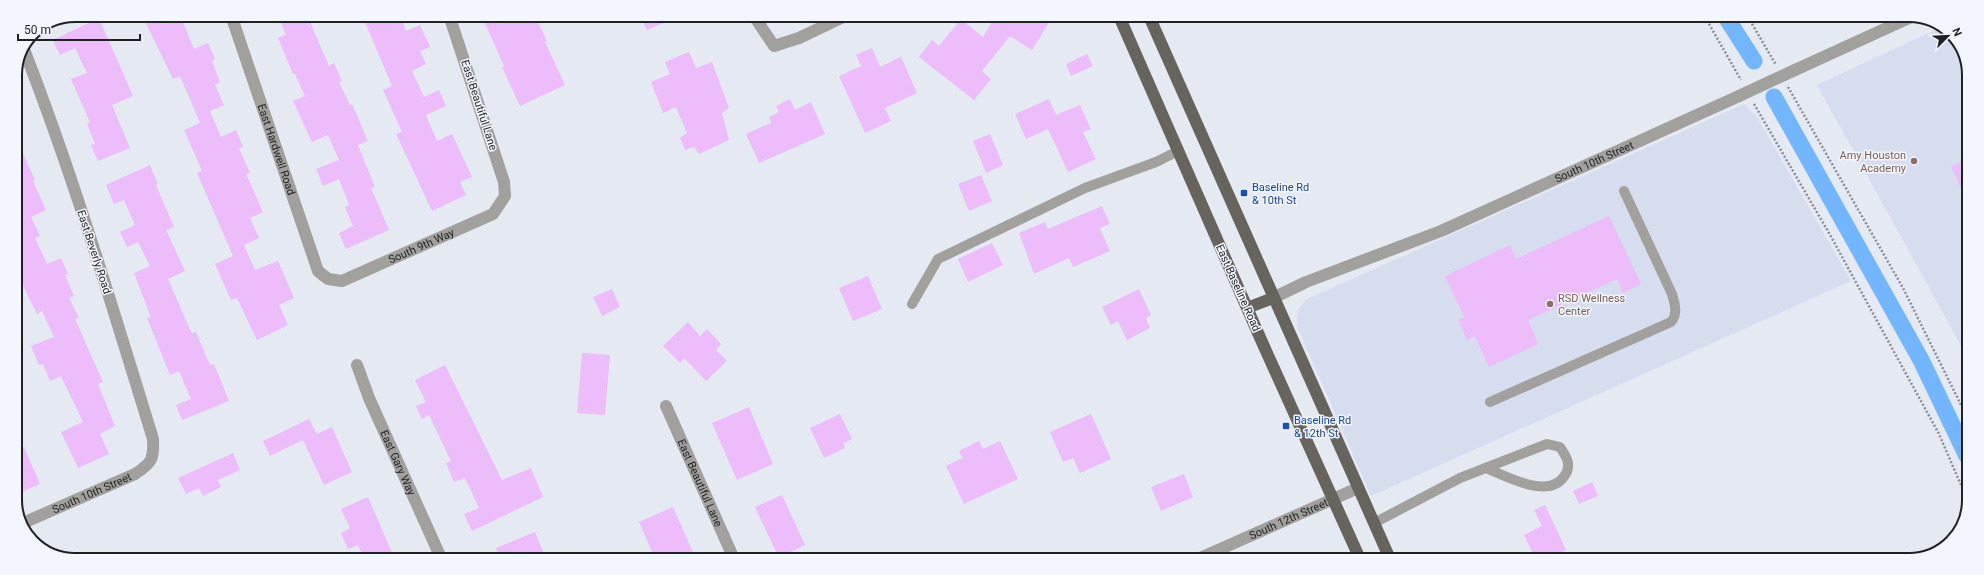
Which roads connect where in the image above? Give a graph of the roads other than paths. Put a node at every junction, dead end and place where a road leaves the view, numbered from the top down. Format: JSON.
{"nodes":[{"id":1,"x":233,"y":22,"type":"edge"},
{"id":2,"x":451,"y":22,"type":"edge"},
{"id":3,"x":758,"y":22,"type":"edge"},
{"id":4,"x":833,"y":22,"type":"edge"},
{"id":5,"x":1122,"y":22,"type":"edge"},
{"id":6,"x":1152,"y":22,"type":"edge"},
{"id":7,"x":1900,"y":22,"type":"edge"},
{"id":8,"x":26,"y":55,"type":"edge"},
{"id":9,"x":1178,"y":151,"type":"junction"},
{"id":10,"x":1624,"y":191,"type":"dead end"},
{"id":11,"x":505,"y":196,"type":"joint"},
{"id":12,"x":328,"y":279,"type":"joint"},
{"id":13,"x":1273,"y":298,"type":"junction"},
{"id":14,"x":912,"y":304,"type":"dead end"},
{"id":15,"x":1247,"y":308,"type":"junction"},
{"id":16,"x":357,"y":366,"type":"dead end"},
{"id":17,"x":1490,"y":402,"type":"dead end"},
{"id":18,"x":666,"y":406,"type":"dead end"},
{"id":19,"x":154,"y":455,"type":"joint"},
{"id":20,"x":1486,"y":468,"type":"junction"},
{"id":21,"x":1358,"y":488,"type":"junction"},
{"id":22,"x":1333,"y":499,"type":"junction"},
{"id":23,"x":27,"y":521,"type":"edge"},
{"id":24,"x":1374,"y":523,"type":"junction"},
{"id":25,"x":439,"y":553,"type":"edge"},
{"id":26,"x":731,"y":553,"type":"edge"},
{"id":27,"x":1212,"y":553,"type":"edge"},
{"id":28,"x":1357,"y":553,"type":"edge"},
{"id":29,"x":1387,"y":553,"type":"edge"}],
"edges":[{"from":1,"to":12,"type":"street","name":"East Hardwell Road"},
{"from":2,"to":11,"type":"street","name":"East Beautiful Lane"},
{"from":3,"to":4,"type":"street"},
{"from":5,"to":9,"type":"main road","name":"East Baseline Road"},
{"from":6,"to":13,"type":"main road"},
{"from":7,"to":13,"type":"street","name":"South 10th Street","bridge":true},
{"from":8,"to":19,"type":"street","name":"East Beverly Road"},
{"from":9,"to":14,"type":"lane"},
{"from":9,"to":15,"type":"main road","name":"East Baseline Road"},
{"from":10,"to":17,"type":"lane"},
{"from":11,"to":12,"type":"street","name":"South 9th Way"},
{"from":13,"to":15,"type":"main road"},
{"from":13,"to":21,"type":"main road"},
{"from":15,"to":22,"type":"main road","name":"East Baseline Road"},
{"from":16,"to":25,"type":"street","name":"East Gary Way"},
{"from":18,"to":26,"type":"street","name":"East Beautiful Lane"},
{"from":19,"to":23,"type":"street","name":"South 10th Street"},
{"from":20,"to":20,"type":"lane"},
{"from":20,"to":24,"type":"lane"},
{"from":21,"to":22,"type":"street","name":"South 12th Street"},
{"from":21,"to":24,"type":"main road"},
{"from":22,"to":27,"type":"street","name":"South 12th Street"},
{"from":22,"to":28,"type":"main road","name":"East Baseline Road"},
{"from":24,"to":29,"type":"main road"}]}
